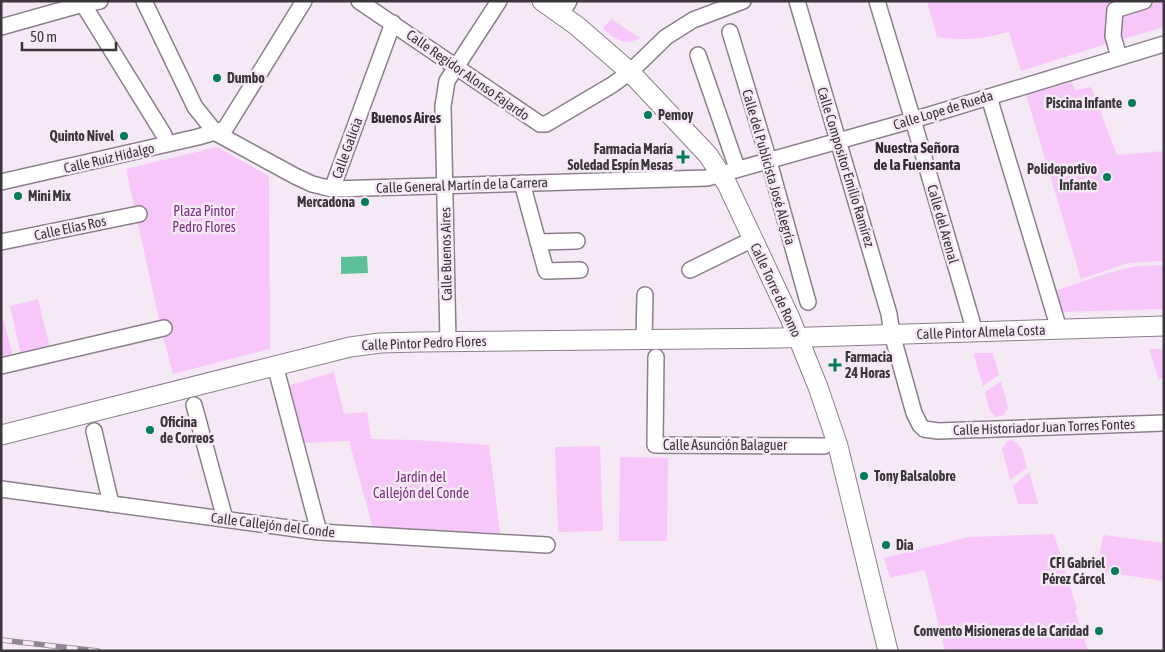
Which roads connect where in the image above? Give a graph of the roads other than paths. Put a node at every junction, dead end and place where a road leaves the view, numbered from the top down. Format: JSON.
{"nodes":[{"id":1,"x":100,"y":1,"type":"edge"},
{"id":2,"x":144,"y":1,"type":"edge"},
{"id":3,"x":304,"y":1,"type":"edge"},
{"id":4,"x":359,"y":1,"type":"edge"},
{"id":5,"x":499,"y":1,"type":"edge"},
{"id":6,"x":542,"y":1,"type":"edge"},
{"id":7,"x":743,"y":1,"type":"edge"},
{"id":8,"x":797,"y":1,"type":"edge"},
{"id":9,"x":877,"y":1,"type":"edge"},
{"id":10,"x":1144,"y":1,"type":"edge"},
{"id":11,"x":82,"y":4,"type":"junction"},
{"id":12,"x":565,"y":8,"type":"edge"},
{"id":13,"x":394,"y":23,"type":"junction"},
{"id":14,"x":1,"y":27,"type":"edge"},
{"id":15,"x":730,"y":32,"type":"dead end"},
{"id":16,"x":1164,"y":44,"type":"edge"},
{"id":17,"x":698,"y":55,"type":"dead end"},
{"id":18,"x":1119,"y":57,"type":"junction"},
{"id":19,"x":456,"y":67,"type":"junction"},
{"id":20,"x":630,"y":72,"type":"junction"},
{"id":21,"x":989,"y":97,"type":"junction"},
{"id":22,"x":913,"y":120,"type":"junction"},
{"id":23,"x":216,"y":133,"type":"junction"},
{"id":24,"x":164,"y":135,"type":"dead end"},
{"id":25,"x":838,"y":140,"type":"junction"},
{"id":26,"x":768,"y":160,"type":"junction"},
{"id":27,"x":729,"y":171,"type":"junction"},
{"id":28,"x":1,"y":182,"type":"edge"},
{"id":29,"x":522,"y":183,"type":"junction"},
{"id":30,"x":445,"y":186,"type":"junction"},
{"id":31,"x":332,"y":189,"type":"junction"},
{"id":32,"x":139,"y":214,"type":"dead end"},
{"id":33,"x":753,"y":239,"type":"junction"},
{"id":34,"x":577,"y":241,"type":"dead end"},
{"id":35,"x":1,"y":242,"type":"edge"},
{"id":36,"x":538,"y":242,"type":"junction"},
{"id":37,"x":580,"y":270,"type":"dead end"},
{"id":38,"x":690,"y":270,"type":"dead end"},
{"id":39,"x":645,"y":296,"type":"dead end"},
{"id":40,"x":808,"y":302,"type":"dead end"},
{"id":41,"x":1164,"y":326,"type":"edge"},
{"id":42,"x":164,"y":328,"type":"dead end"},
{"id":43,"x":1059,"y":330,"type":"junction"},
{"id":44,"x":975,"y":332,"type":"junction"},
{"id":45,"x":892,"y":334,"type":"junction"},
{"id":46,"x":798,"y":337,"type":"junction"},
{"id":47,"x":644,"y":339,"type":"junction"},
{"id":48,"x":448,"y":342,"type":"junction"},
{"id":49,"x":656,"y":357,"type":"dead end"},
{"id":50,"x":275,"y":365,"type":"junction"},
{"id":51,"x":1,"y":366,"type":"edge"},
{"id":52,"x":194,"y":404,"type":"dead end"},
{"id":53,"x":1164,"y":423,"type":"edge"},
{"id":54,"x":924,"y":429,"type":"joint"},
{"id":55,"x":94,"y":431,"type":"dead end"},
{"id":56,"x":1,"y":435,"type":"edge"},
{"id":57,"x":824,"y":446,"type":"dead end"},
{"id":58,"x":1,"y":489,"type":"edge"},
{"id":59,"x":111,"y":504,"type":"junction"},
{"id":60,"x":225,"y":519,"type":"junction"},
{"id":61,"x":319,"y":532,"type":"junction"},
{"id":62,"x":547,"y":545,"type":"dead end"},
{"id":63,"x":888,"y":651,"type":"edge"}],
"edges":[{"from":1,"to":11,"type":"street"},
{"from":2,"to":23,"type":"street"},
{"from":3,"to":23,"type":"street"},
{"from":4,"to":13,"type":"street","name":"Calle Regidor Alonso Fajardo"},
{"from":5,"to":19,"type":"street","name":"Calle Buenos Aires"},
{"from":6,"to":12,"type":"main road","name":"Calle Torre de Romo"},
{"from":7,"to":20,"type":"street"},
{"from":8,"to":25,"type":"street","name":"Calle Compositor Emilio Ramírez"},
{"from":9,"to":22,"type":"street","name":"Calle del Arenal"},
{"from":10,"to":18,"type":"street"},
{"from":11,"to":14,"type":"street"},
{"from":11,"to":24,"type":"street"},
{"from":12,"to":20,"type":"main road","name":"Calle Torre de Romo"},
{"from":13,"to":19,"type":"street","name":"Calle Regidor Alonso Fajardo"},
{"from":13,"to":31,"type":"street","name":"Calle Galicia"},
{"from":15,"to":26,"type":"street","name":"Calle del Publicista José Alegría"},
{"from":16,"to":18,"type":"street","name":"Calle Lope de Rueda"},
{"from":17,"to":27,"type":"street","name":"Calle Torre de Romo"},
{"from":18,"to":21,"type":"street","name":"Calle Lope de Rueda"},
{"from":19,"to":20,"type":"street","name":"Calle Regidor Alonso Fajardo"},
{"from":19,"to":30,"type":"street","name":"Calle Buenos Aires"},
{"from":20,"to":27,"type":"main road","name":"Calle Torre de Romo"},
{"from":21,"to":22,"type":"street","name":"Calle Lope de Rueda"},
{"from":21,"to":43,"type":"street"},
{"from":22,"to":25,"type":"street","name":"Calle Lope de Rueda"},
{"from":22,"to":44,"type":"street","name":"Calle del Arenal"},
{"from":23,"to":28,"type":"street","name":"Calle Ruiz Hidalgo"},
{"from":23,"to":31,"type":"street","name":"Calle General Martín de la Carrera"},
{"from":25,"to":26,"type":"street","name":"Calle Lope de Rueda"},
{"from":25,"to":45,"type":"street","name":"Calle Compositor Emilio Ramírez"},
{"from":26,"to":27,"type":"street","name":"Calle Lope de Rueda"},
{"from":26,"to":40,"type":"street","name":"Calle del Publicista José Alegría"},
{"from":27,"to":29,"type":"street","name":"Calle General Martín de la Carrera"},
{"from":27,"to":33,"type":"main road","name":"Calle Torre de Romo"},
{"from":29,"to":30,"type":"street","name":"Calle General Martín de la Carrera"},
{"from":29,"to":36,"type":"street"},
{"from":30,"to":31,"type":"street","name":"Calle General Martín de la Carrera"},
{"from":30,"to":48,"type":"street","name":"Calle Buenos Aires"},
{"from":32,"to":35,"type":"street","name":"Calle Elías Ros"},
{"from":33,"to":38,"type":"street"},
{"from":33,"to":46,"type":"main road","name":"Calle Torre de Romo"},
{"from":34,"to":36,"type":"street"},
{"from":36,"to":37,"type":"street"},
{"from":39,"to":47,"type":"street"},
{"from":41,"to":43,"type":"main road","name":"Calle Pintor Almela Costa"},
{"from":42,"to":51,"type":"street"},
{"from":43,"to":44,"type":"main road","name":"Calle Pintor Almela Costa"},
{"from":44,"to":45,"type":"main road","name":"Calle Pintor Almela Costa"},
{"from":45,"to":46,"type":"main road","name":"Calle Pintor Almela Costa"},
{"from":45,"to":54,"type":"street","name":"Calle Compositor Emilio Ramírez"},
{"from":46,"to":47,"type":"main road","name":"Calle Pintor Pedro Flores"},
{"from":46,"to":63,"type":"main road","name":"Calle Torre de Romo"},
{"from":47,"to":48,"type":"main road","name":"Calle Pintor Pedro Flores"},
{"from":48,"to":50,"type":"main road","name":"Calle Pintor Pedro Flores"},
{"from":49,"to":57,"type":"street","name":"Calle Asunción Balaguer"},
{"from":50,"to":56,"type":"main road","name":"Calle Pintor Pedro Flores"},
{"from":50,"to":61,"type":"street"},
{"from":52,"to":60,"type":"street"},
{"from":53,"to":54,"type":"street","name":"Calle Historiador Juan Torres Fontes"},
{"from":55,"to":59,"type":"street"},
{"from":58,"to":59,"type":"street","name":"Calle Callejón del Conde"},
{"from":59,"to":60,"type":"street","name":"Calle Callejón del Conde"},
{"from":60,"to":61,"type":"street","name":"Calle Callejón del Conde"},
{"from":61,"to":62,"type":"street","name":"Calle Callejón del Conde"}]}
